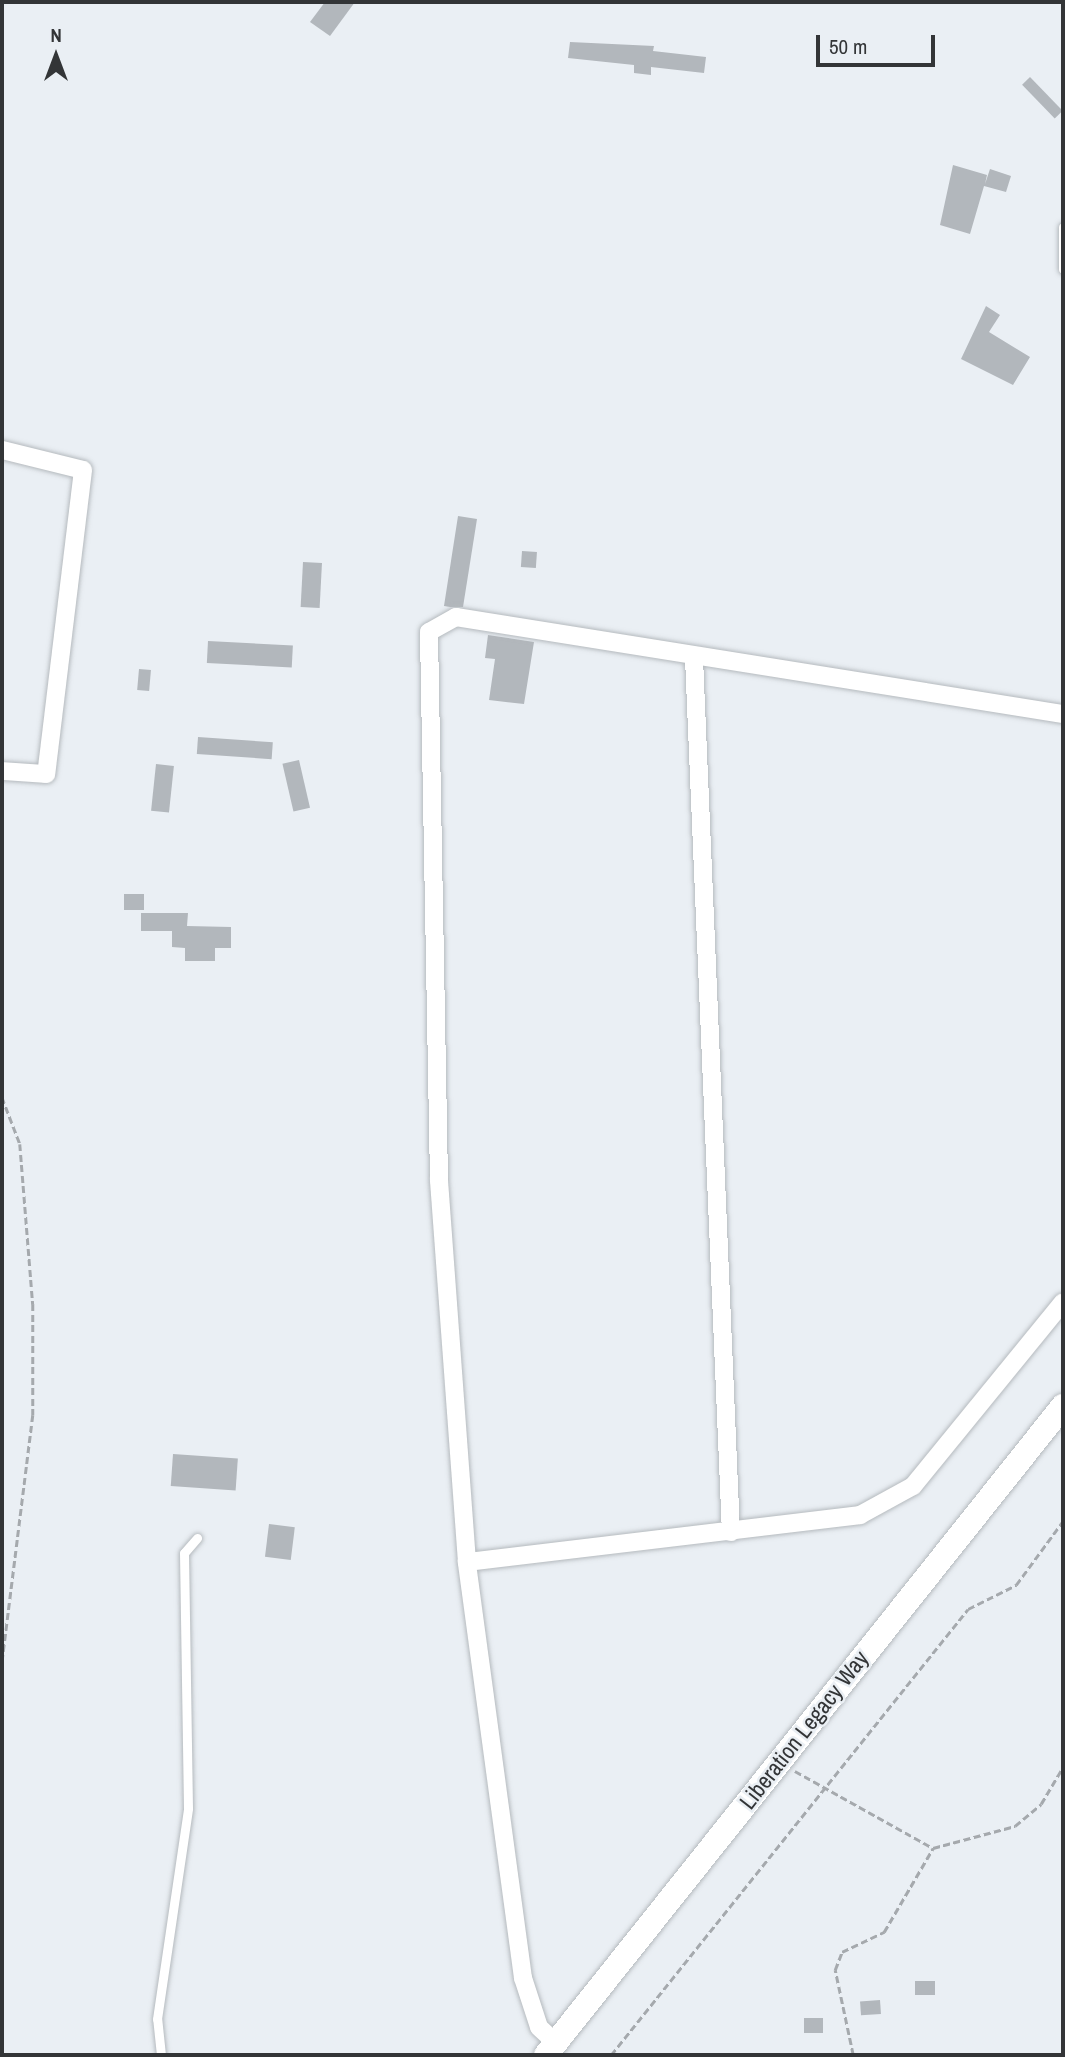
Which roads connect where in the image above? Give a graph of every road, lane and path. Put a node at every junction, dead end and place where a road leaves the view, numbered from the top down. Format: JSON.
{"nodes":[{"id":1,"x":1063,"y":227,"type":"edge"},
{"id":2,"x":1063,"y":270,"type":"edge"},
{"id":3,"x":2,"y":450,"type":"edge"},
{"id":4,"x":694,"y":658,"type":"junction"},
{"id":5,"x":1063,"y":714,"type":"edge"},
{"id":6,"x":2,"y":771,"type":"edge"},
{"id":7,"x":2,"y":1097,"type":"edge"},
{"id":8,"x":1063,"y":1302,"type":"edge"},
{"id":9,"x":1063,"y":1406,"type":"edge"},
{"id":10,"x":1063,"y":1521,"type":"edge"},
{"id":11,"x":731,"y":1532,"type":"junction"},
{"id":12,"x":197,"y":1538,"type":"dead end"},
{"id":13,"x":467,"y":1562,"type":"junction"},
{"id":14,"x":2,"y":1664,"type":"edge"},
{"id":15,"x":777,"y":1762,"type":"junction"},
{"id":16,"x":1063,"y":1767,"type":"edge"},
{"id":17,"x":827,"y":1787,"type":"junction"},
{"id":18,"x":933,"y":1848,"type":"junction"},
{"id":19,"x":551,"y":2049,"type":"edge"},
{"id":20,"x":161,"y":2055,"type":"edge"},
{"id":21,"x":611,"y":2055,"type":"edge"},
{"id":22,"x":853,"y":2055,"type":"edge"}],
"edges":[{"from":1,"to":2,"type":"lane"},
{"from":3,"to":6,"type":"street"},
{"from":4,"to":5,"type":"street"},
{"from":4,"to":11,"type":"street"},
{"from":4,"to":13,"type":"street"},
{"from":7,"to":14,"type":"path"},
{"from":8,"to":11,"type":"street"},
{"from":9,"to":15,"type":"main road","name":"Liberation Legacy Way"},
{"from":10,"to":17,"type":"path"},
{"from":11,"to":13,"type":"street"},
{"from":12,"to":20,"type":"lane"},
{"from":13,"to":19,"type":"street"},
{"from":15,"to":17,"type":"path"},
{"from":15,"to":19,"type":"main road","name":"Liberation Legacy Way"},
{"from":16,"to":18,"type":"path"},
{"from":17,"to":18,"type":"path"},
{"from":17,"to":21,"type":"path"},
{"from":18,"to":22,"type":"path"}]}
